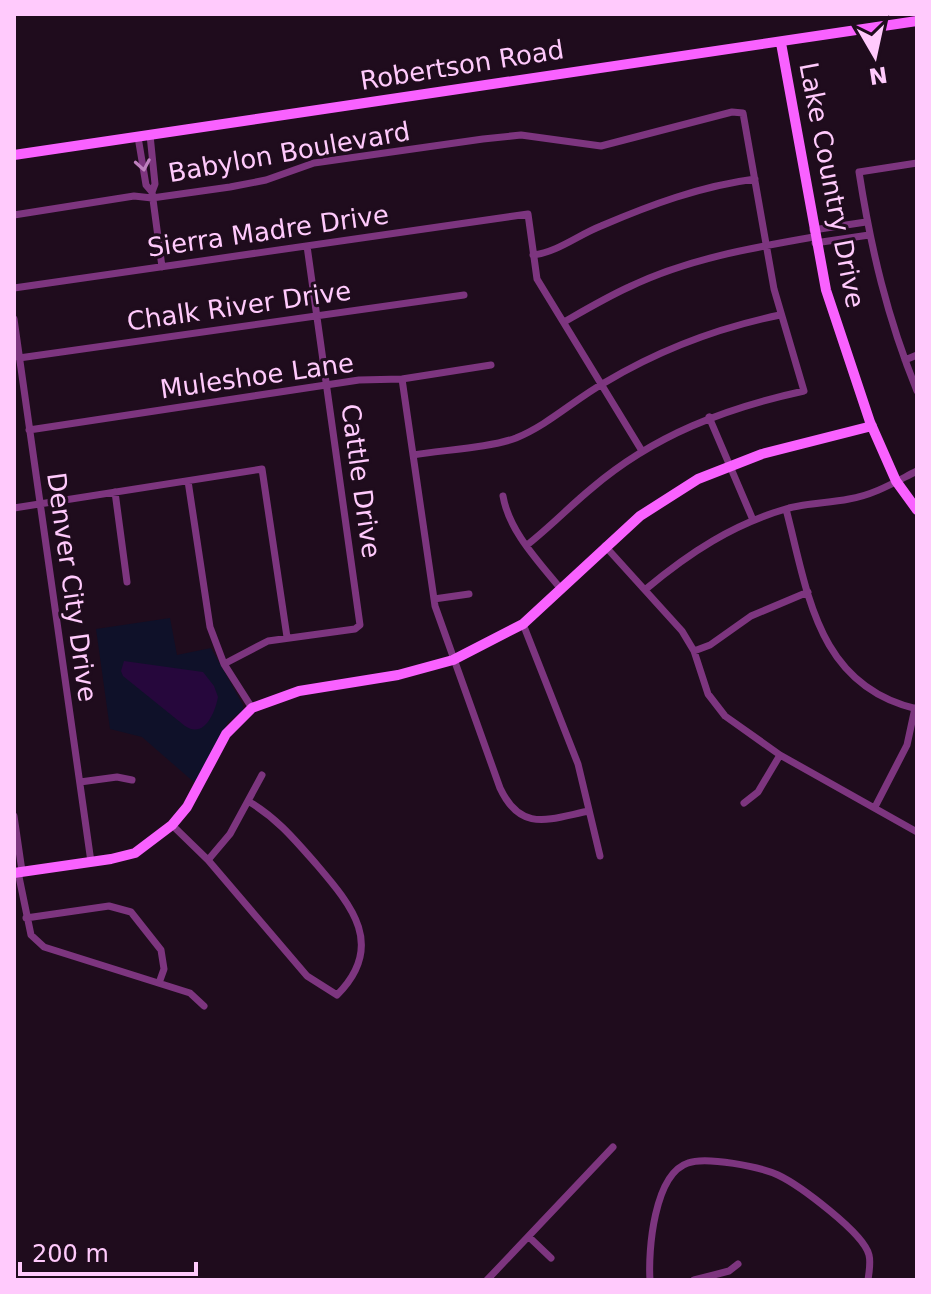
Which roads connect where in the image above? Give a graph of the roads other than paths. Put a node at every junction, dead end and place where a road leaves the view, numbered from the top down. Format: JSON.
{"nodes":[{"id":1,"x":917,"y":21,"type":"edge"},
{"id":2,"x":781,"y":43,"type":"junction"},
{"id":3,"x":150,"y":135,"type":"junction"},
{"id":4,"x":138,"y":137,"type":"junction"},
{"id":5,"x":14,"y":155,"type":"edge"},
{"id":6,"x":917,"y":163,"type":"edge"},
{"id":7,"x":755,"y":179,"type":"junction"},
{"id":8,"x":152,"y":195,"type":"junction"},
{"id":9,"x":14,"y":215,"type":"edge"},
{"id":10,"x":866,"y":222,"type":"junction"},
{"id":11,"x":869,"y":235,"type":"junction"},
{"id":12,"x":814,"y":237,"type":"junction"},
{"id":13,"x":765,"y":245,"type":"junction"},
{"id":14,"x":307,"y":246,"type":"junction"},
{"id":15,"x":533,"y":255,"type":"junction"},
{"id":16,"x":162,"y":267,"type":"junction"},
{"id":17,"x":14,"y":288,"type":"edge"},
{"id":18,"x":464,"y":295,"type":"dead end"},
{"id":19,"x":317,"y":315,"type":"junction"},
{"id":20,"x":780,"y":315,"type":"junction"},
{"id":21,"x":14,"y":319,"type":"edge"},
{"id":22,"x":564,"y":322,"type":"junction"},
{"id":23,"x":917,"y":355,"type":"edge"},
{"id":24,"x":19,"y":358,"type":"junction"},
{"id":25,"x":905,"y":360,"type":"junction"},
{"id":26,"x":491,"y":365,"type":"dead end"},
{"id":27,"x":402,"y":379,"type":"junction"},
{"id":28,"x":601,"y":384,"type":"junction"},
{"id":29,"x":327,"y":385,"type":"junction"},
{"id":30,"x":917,"y":391,"type":"edge"},
{"id":31,"x":709,"y":417,"type":"junction"},
{"id":32,"x":872,"y":426,"type":"junction"},
{"id":33,"x":29,"y":430,"type":"junction"},
{"id":34,"x":642,"y":451,"type":"junction"},
{"id":35,"x":413,"y":455,"type":"junction"},
{"id":36,"x":730,"y":465,"type":"junction"},
{"id":37,"x":917,"y":471,"type":"edge"},
{"id":38,"x":188,"y":481,"type":"junction"},
{"id":39,"x":896,"y":481,"type":"junction"},
{"id":40,"x":115,"y":492,"type":"junction"},
{"id":41,"x":503,"y":496,"type":"dead end"},
{"id":42,"x":40,"y":503,"type":"junction"},
{"id":43,"x":14,"y":508,"type":"edge"},
{"id":44,"x":786,"y":509,"type":"junction"},
{"id":45,"x":917,"y":510,"type":"edge"},
{"id":46,"x":753,"y":520,"type":"junction"},
{"id":47,"x":527,"y":545,"type":"junction"},
{"id":48,"x":605,"y":546,"type":"junction"},
{"id":49,"x":127,"y":582,"type":"dead end"},
{"id":50,"x":560,"y":588,"type":"junction"},
{"id":51,"x":646,"y":589,"type":"junction"},
{"id":52,"x":808,"y":592,"type":"junction"},
{"id":53,"x":469,"y":594,"type":"dead end"},
{"id":54,"x":434,"y":599,"type":"junction"},
{"id":55,"x":523,"y":624,"type":"junction"},
{"id":56,"x":287,"y":637,"type":"junction"},
{"id":57,"x":694,"y":651,"type":"junction"},
{"id":58,"x":453,"y":660,"type":"junction"},
{"id":59,"x":224,"y":664,"type":"junction"},
{"id":60,"x":252,"y":708,"type":"junction"},
{"id":61,"x":916,"y":708,"type":"edge"},
{"id":62,"x":780,"y":755,"type":"junction"},
{"id":63,"x":262,"y":775,"type":"dead end"},
{"id":64,"x":132,"y":780,"type":"dead end"},
{"id":65,"x":80,"y":782,"type":"junction"},
{"id":66,"x":248,"y":801,"type":"junction"},
{"id":67,"x":744,"y":803,"type":"dead end"},
{"id":68,"x":875,"y":807,"type":"junction"},
{"id":69,"x":589,"y":811,"type":"junction"},
{"id":70,"x":14,"y":816,"type":"edge"},
{"id":71,"x":172,"y":825,"type":"junction"},
{"id":72,"x":917,"y":832,"type":"edge"},
{"id":73,"x":600,"y":856,"type":"dead end"},
{"id":74,"x":208,"y":860,"type":"junction"},
{"id":75,"x":91,"y":862,"type":"junction"},
{"id":76,"x":18,"y":872,"type":"edge"},
{"id":77,"x":26,"y":918,"type":"junction"},
{"id":78,"x":159,"y":983,"type":"junction"},
{"id":79,"x":204,"y":1006,"type":"dead end"},
{"id":80,"x":613,"y":1147,"type":"dead end"},
{"id":81,"x":529,"y":1237,"type":"junction"},
{"id":82,"x":551,"y":1258,"type":"dead end"},
{"id":83,"x":738,"y":1264,"type":"dead end"},
{"id":84,"x":487,"y":1280,"type":"edge"},
{"id":85,"x":650,"y":1280,"type":"edge"},
{"id":86,"x":694,"y":1280,"type":"edge"},
{"id":87,"x":868,"y":1280,"type":"edge"}],
"edges":[{"from":1,"to":2,"type":"street","name":"Robertson Road"},
{"from":2,"to":3,"type":"street","name":"Robertson Road"},
{"from":2,"to":12,"type":"street","name":"Lake Country Drive"},
{"from":3,"to":4,"type":"street","name":"Robertson Road"},
{"from":3,"to":8,"type":"street"},
{"from":4,"to":5,"type":"street","name":"Robertson Road"},
{"from":4,"to":8,"type":"street","one_way":true},
{"from":6,"to":10,"type":"street"},
{"from":7,"to":8,"type":"street","name":"Babylon Boulevard"},
{"from":7,"to":13,"type":"street"},
{"from":7,"to":15,"type":"street"},
{"from":8,"to":9,"type":"street"},
{"from":8,"to":16,"type":"street"},
{"from":10,"to":11,"type":"street"},
{"from":10,"to":12,"type":"street"},
{"from":11,"to":12,"type":"street"},
{"from":11,"to":25,"type":"street"},
{"from":12,"to":13,"type":"street"},
{"from":12,"to":32,"type":"street","name":"Lake Country Drive"},
{"from":13,"to":20,"type":"street"},
{"from":13,"to":22,"type":"street"},
{"from":14,"to":15,"type":"street","name":"Sierra Madre Drive"},
{"from":14,"to":16,"type":"street","name":"Sierra Madre Drive"},
{"from":14,"to":19,"type":"street","name":"Cattle Drive"},
{"from":15,"to":22,"type":"street"},
{"from":16,"to":17,"type":"street","name":"Sierra Madre Drive"},
{"from":18,"to":19,"type":"street","name":"Chalk River Drive"},
{"from":19,"to":24,"type":"street","name":"Chalk River Drive"},
{"from":19,"to":29,"type":"street","name":"Cattle Drive"},
{"from":20,"to":28,"type":"street"},
{"from":20,"to":31,"type":"street"},
{"from":21,"to":24,"type":"street","name":"Denver City Drive"},
{"from":22,"to":28,"type":"street"},
{"from":23,"to":25,"type":"street"},
{"from":24,"to":33,"type":"street","name":"Denver City Drive"},
{"from":25,"to":30,"type":"street"},
{"from":26,"to":27,"type":"street","name":"Muleshoe Lane"},
{"from":27,"to":29,"type":"street","name":"Muleshoe Lane"},
{"from":27,"to":35,"type":"street"},
{"from":28,"to":34,"type":"street"},
{"from":28,"to":35,"type":"street"},
{"from":29,"to":33,"type":"street","name":"Muleshoe Lane"},
{"from":29,"to":56,"type":"street","name":"Cattle Drive"},
{"from":31,"to":34,"type":"street"},
{"from":31,"to":36,"type":"street"},
{"from":32,"to":36,"type":"street"},
{"from":32,"to":39,"type":"street","name":"Lake Country Drive"},
{"from":33,"to":42,"type":"street","name":"Denver City Drive"},
{"from":34,"to":47,"type":"street"},
{"from":35,"to":54,"type":"street"},
{"from":36,"to":46,"type":"street"},
{"from":36,"to":48,"type":"street"},
{"from":37,"to":39,"type":"street"},
{"from":38,"to":40,"type":"street"},
{"from":38,"to":56,"type":"street"},
{"from":38,"to":59,"type":"street"},
{"from":39,"to":44,"type":"street"},
{"from":39,"to":45,"type":"street","name":"Lake Country Drive"},
{"from":40,"to":42,"type":"street"},
{"from":40,"to":49,"type":"street"},
{"from":41,"to":47,"type":"street"},
{"from":42,"to":43,"type":"street"},
{"from":42,"to":65,"type":"street","name":"Denver City Drive"},
{"from":44,"to":46,"type":"street"},
{"from":44,"to":52,"type":"street"},
{"from":46,"to":51,"type":"street"},
{"from":47,"to":50,"type":"street"},
{"from":48,"to":50,"type":"street"},
{"from":48,"to":51,"type":"street"},
{"from":50,"to":55,"type":"street"},
{"from":51,"to":57,"type":"street"},
{"from":52,"to":57,"type":"street"},
{"from":52,"to":61,"type":"street"},
{"from":53,"to":54,"type":"street"},
{"from":54,"to":58,"type":"street"},
{"from":55,"to":58,"type":"street"},
{"from":55,"to":69,"type":"street"},
{"from":56,"to":59,"type":"street"},
{"from":57,"to":62,"type":"street"},
{"from":58,"to":60,"type":"street"},
{"from":58,"to":69,"type":"street"},
{"from":59,"to":60,"type":"street"},
{"from":60,"to":71,"type":"street"},
{"from":61,"to":68,"type":"street"},
{"from":62,"to":67,"type":"street"},
{"from":62,"to":68,"type":"street"},
{"from":63,"to":66,"type":"street"},
{"from":64,"to":65,"type":"street"},
{"from":65,"to":75,"type":"street","name":"Denver City Drive"},
{"from":66,"to":74,"type":"street"},
{"from":66,"to":74,"type":"street"},
{"from":68,"to":72,"type":"street"},
{"from":69,"to":73,"type":"street"},
{"from":70,"to":76,"type":"street"},
{"from":71,"to":74,"type":"street"},
{"from":71,"to":75,"type":"street"},
{"from":75,"to":76,"type":"street"},
{"from":76,"to":77,"type":"street"},
{"from":77,"to":78,"type":"street"},
{"from":77,"to":78,"type":"street"},
{"from":78,"to":79,"type":"street"},
{"from":80,"to":81,"type":"street"},
{"from":81,"to":82,"type":"street"},
{"from":81,"to":84,"type":"street"},
{"from":83,"to":86,"type":"street"},
{"from":85,"to":87,"type":"street"}]}
